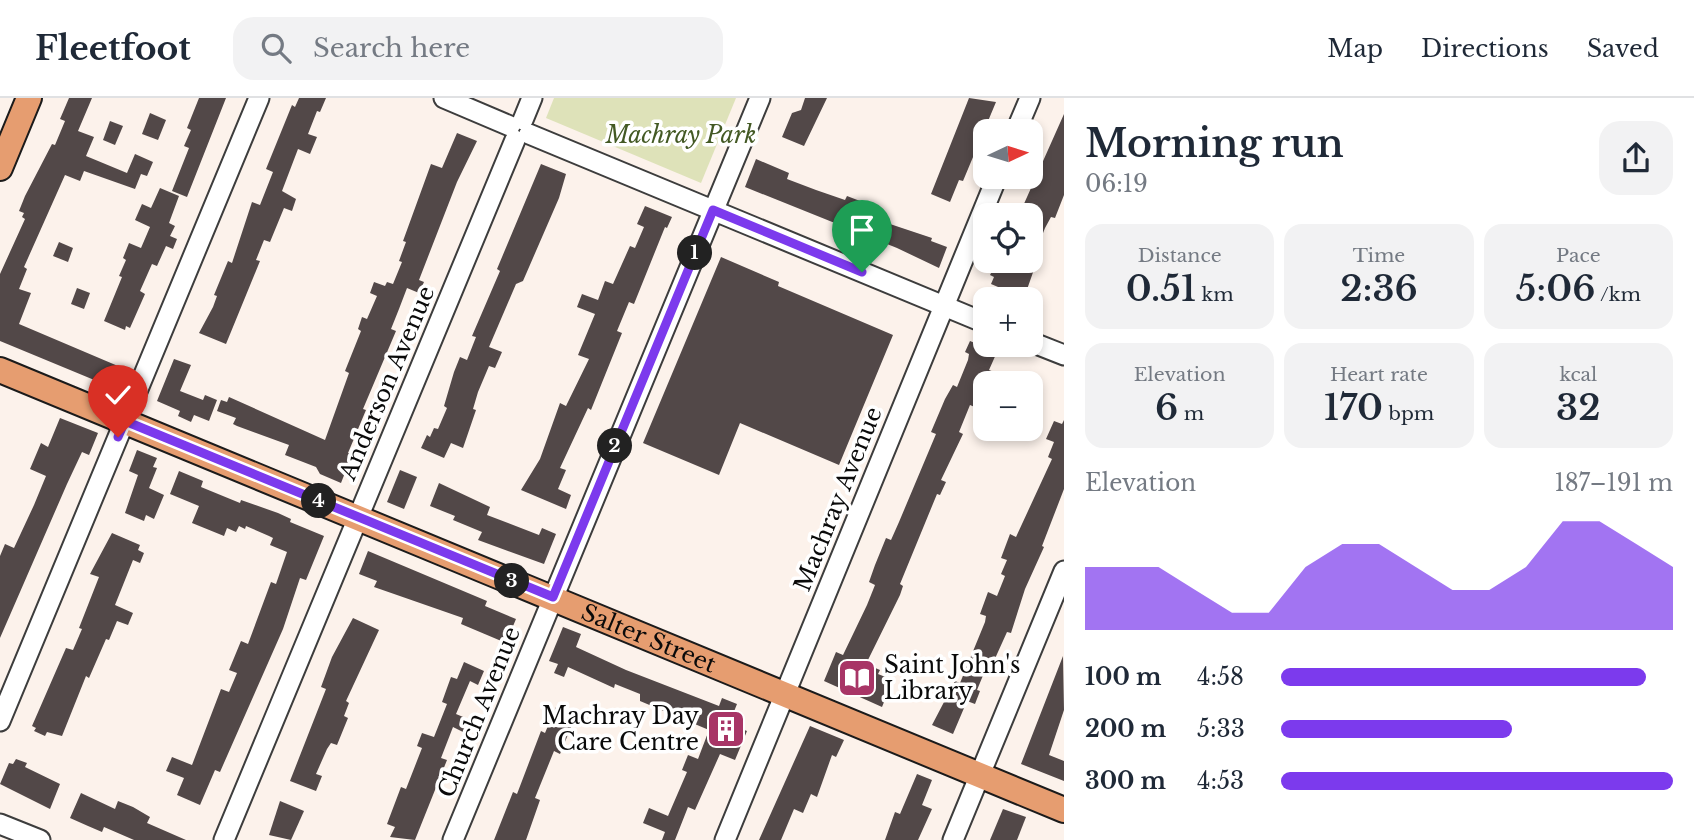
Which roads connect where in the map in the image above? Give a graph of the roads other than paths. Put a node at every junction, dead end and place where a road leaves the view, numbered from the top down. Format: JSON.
{"nodes":[{"id":1,"x":29,"y":98,"type":"edge"},
{"id":2,"x":259,"y":98,"type":"edge"},
{"id":3,"x":444,"y":98,"type":"edge"},
{"id":4,"x":532,"y":98,"type":"edge"},
{"id":5,"x":760,"y":98,"type":"edge"},
{"id":6,"x":1030,"y":98,"type":"edge"},
{"id":7,"x":1021,"y":119,"type":"edge"},
{"id":8,"x":519,"y":130,"type":"junction"},
{"id":9,"x":0,"y":168,"type":"edge"},
{"id":10,"x":993,"y":189,"type":"edge"},
{"id":11,"x":713,"y":210,"type":"junction"},
{"id":12,"x":945,"y":306,"type":"junction"},
{"id":13,"x":973,"y":318,"type":"edge"},
{"id":14,"x":1043,"y":347,"type":"edge"},
{"id":15,"x":1064,"y":355,"type":"edge"},
{"id":16,"x":0,"y":370,"type":"edge"},
{"id":17,"x":125,"y":421,"type":"junction"},
{"id":18,"x":358,"y":517,"type":"junction"},
{"id":19,"x":1064,"y":571,"type":"edge"},
{"id":20,"x":553,"y":597,"type":"junction"},
{"id":21,"x":784,"y":696,"type":"junction"},
{"id":22,"x":0,"y":721,"type":"edge"},
{"id":23,"x":980,"y":775,"type":"junction"},
{"id":24,"x":1064,"y":810,"type":"edge"},
{"id":25,"x":0,"y":824,"type":"edge"},
{"id":26,"x":40,"y":840,"type":"edge"},
{"id":27,"x":224,"y":840,"type":"edge"},
{"id":28,"x":453,"y":840,"type":"edge"},
{"id":29,"x":725,"y":840,"type":"edge"},
{"id":30,"x":953,"y":840,"type":"edge"}],
"edges":[{"from":1,"to":9,"type":"main road"},
{"from":2,"to":17,"type":"street"},
{"from":3,"to":8,"type":"street"},
{"from":4,"to":8,"type":"street","name":"Anderson Avenue"},
{"from":5,"to":11,"type":"street","name":"Church Avenue"},
{"from":6,"to":7,"type":"street"},
{"from":8,"to":11,"type":"street"},
{"from":8,"to":18,"type":"street","name":"Anderson Avenue"},
{"from":10,"to":12,"type":"street","name":"Machray Avenue"},
{"from":11,"to":12,"type":"street"},
{"from":11,"to":20,"type":"street","name":"Church Avenue"},
{"from":12,"to":13,"type":"street"},
{"from":12,"to":21,"type":"street","name":"Machray Avenue"},
{"from":14,"to":15,"type":"street"},
{"from":16,"to":17,"type":"main road","name":"Salter Street"},
{"from":17,"to":18,"type":"main road","name":"Salter Street"},
{"from":17,"to":22,"type":"street"},
{"from":18,"to":20,"type":"main road","name":"Salter Street"},
{"from":18,"to":27,"type":"street","name":"Anderson Avenue"},
{"from":19,"to":23,"type":"street"},
{"from":20,"to":21,"type":"main road","name":"Salter Street"},
{"from":20,"to":28,"type":"street","name":"Church Avenue"},
{"from":21,"to":23,"type":"main road","name":"Salter Street"},
{"from":21,"to":29,"type":"street","name":"Machray Avenue"},
{"from":23,"to":24,"type":"main road","name":"Salter Street"},
{"from":23,"to":30,"type":"street"},
{"from":25,"to":26,"type":"street"}]}
